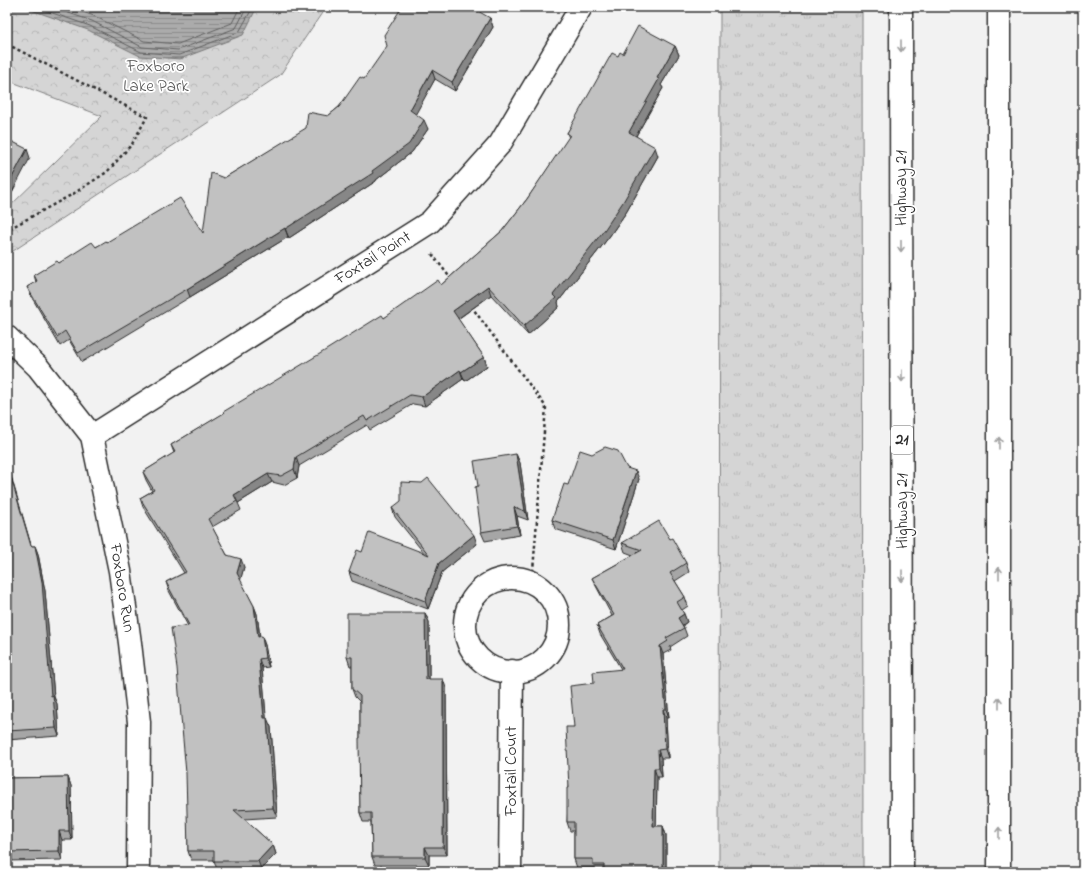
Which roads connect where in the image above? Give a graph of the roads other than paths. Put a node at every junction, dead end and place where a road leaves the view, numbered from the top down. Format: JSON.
{"nodes":[{"id":1,"x":581,"y":7,"type":"edge"},
{"id":2,"x":901,"y":7,"type":"edge"},
{"id":3,"x":999,"y":7,"type":"edge"},
{"id":4,"x":7,"y":337,"type":"edge"},
{"id":5,"x":92,"y":436,"type":"junction"},
{"id":6,"x":512,"y":671,"type":"junction"},
{"id":7,"x":138,"y":872,"type":"edge"},
{"id":8,"x":510,"y":872,"type":"edge"},
{"id":9,"x":902,"y":872,"type":"edge"},
{"id":10,"x":999,"y":872,"type":"edge"}],
"edges":[{"from":1,"to":5,"type":"street","name":"Foxtail Point"},
{"from":2,"to":9,"type":"street","name":"Highway 21","number":"21","one_way":true},
{"from":10,"to":3,"type":"street","one_way":true},
{"from":4,"to":5,"type":"street","name":"Foxboro Run"},
{"from":5,"to":7,"type":"street","name":"Foxboro Run"},
{"from":6,"to":6,"type":"street"},
{"from":6,"to":8,"type":"street","name":"Foxtail Court"}]}
